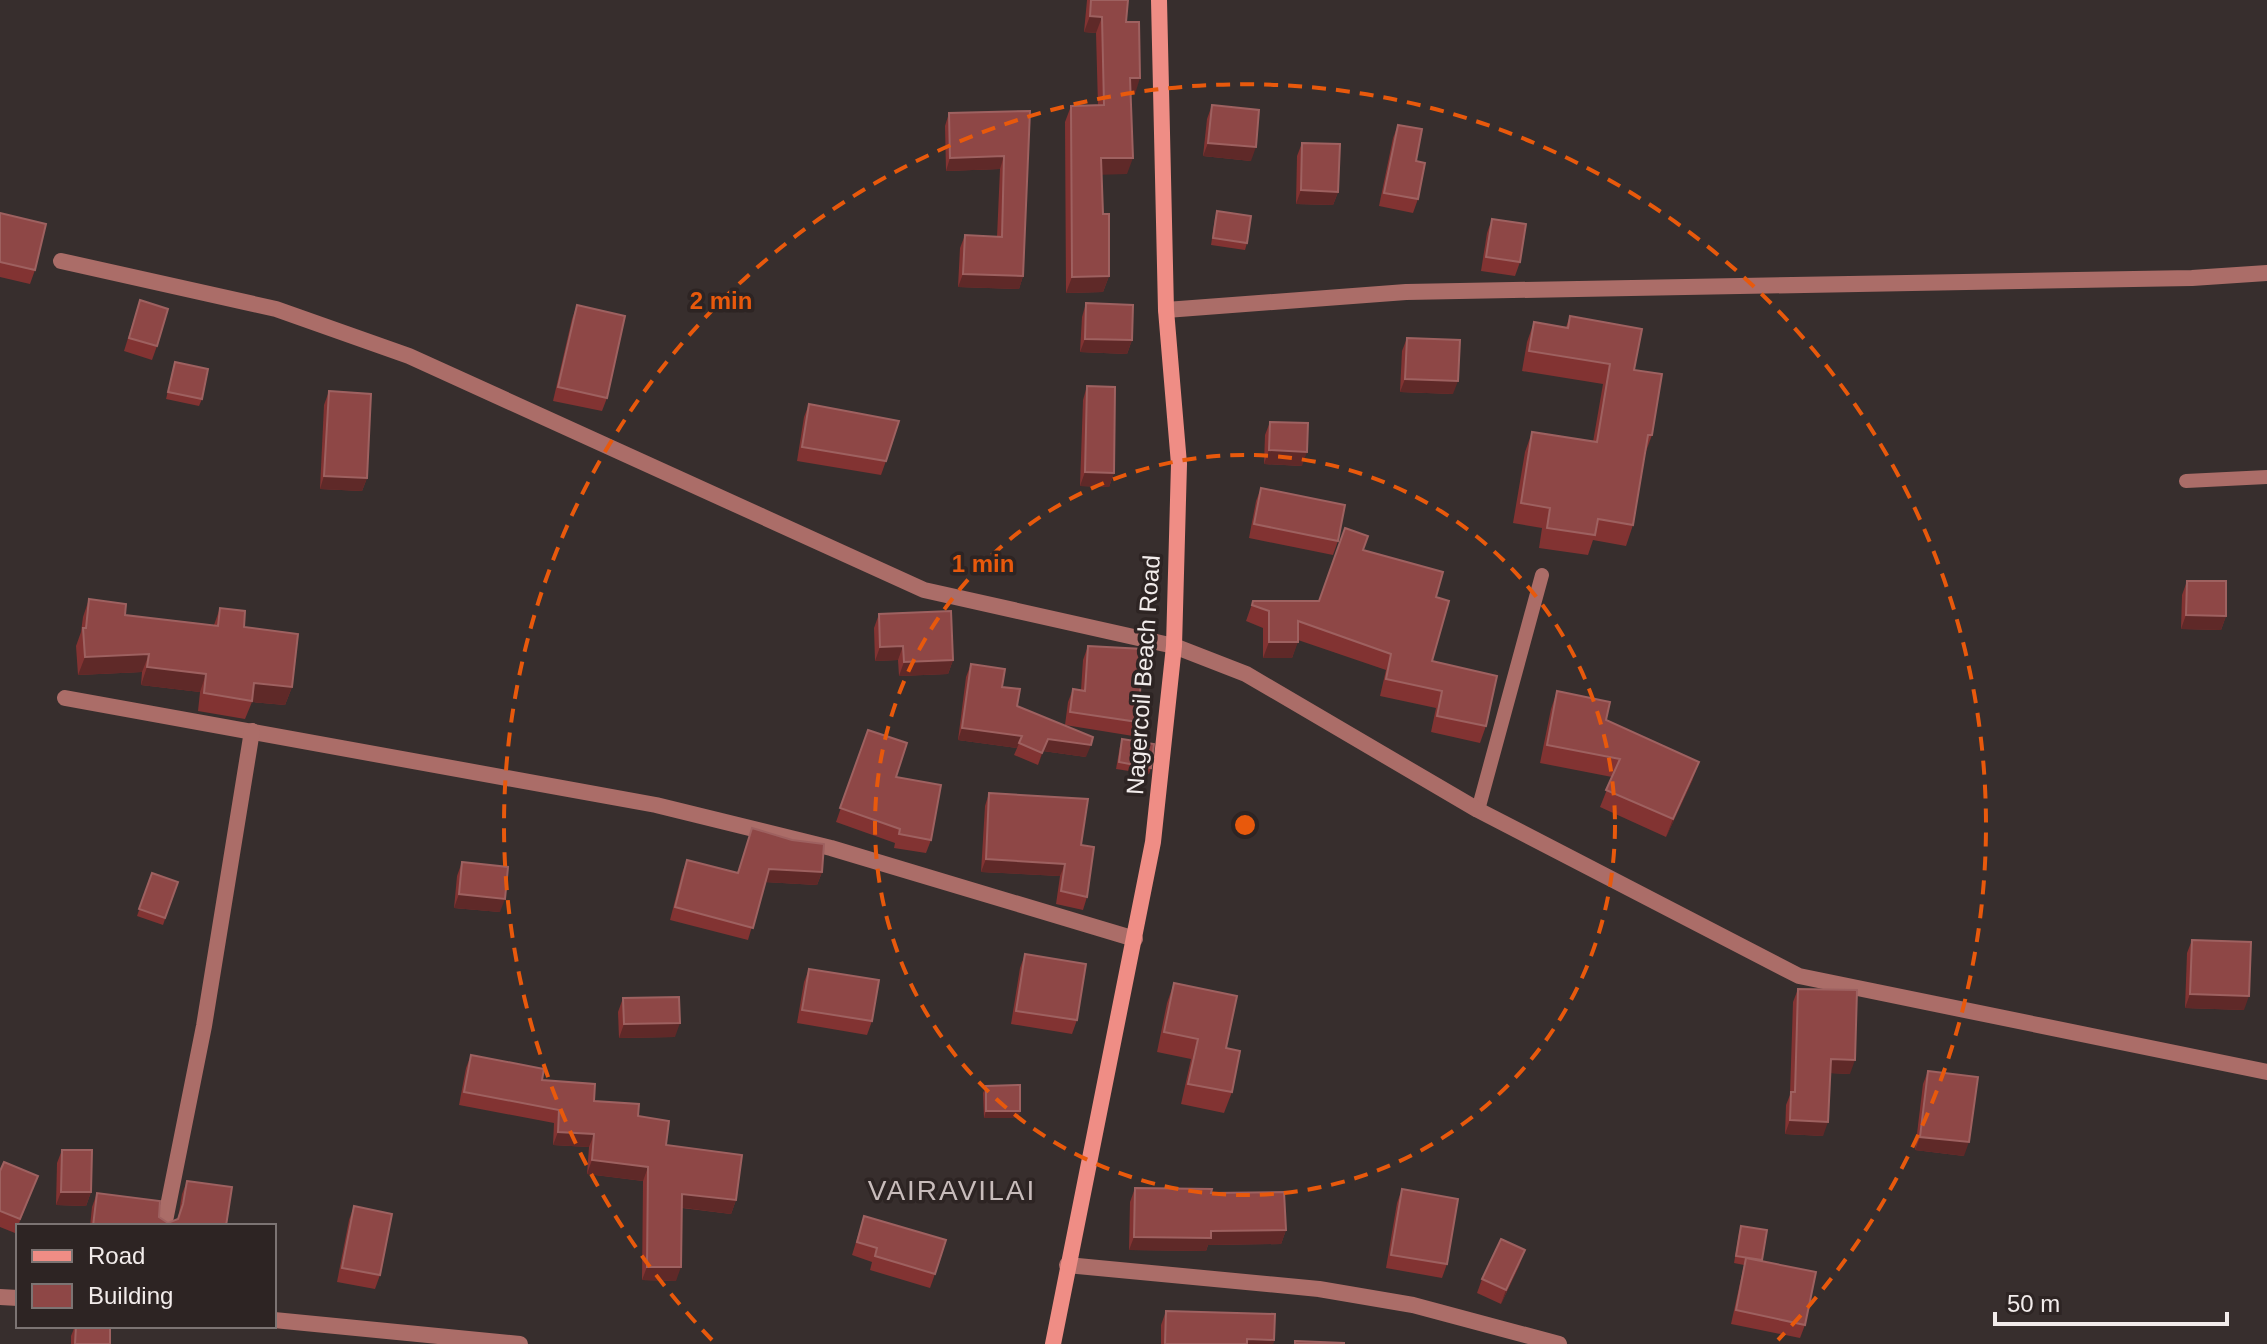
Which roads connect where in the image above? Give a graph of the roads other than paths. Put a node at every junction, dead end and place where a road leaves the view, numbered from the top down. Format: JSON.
{"nodes":[{"id":1,"x":1159,"y":0,"type":"edge"},
{"id":2,"x":61,"y":261,"type":"dead end"},
{"id":3,"x":2267,"y":273,"type":"edge"},
{"id":4,"x":1166,"y":310,"type":"junction"},
{"id":5,"x":2267,"y":477,"type":"edge"},
{"id":6,"x":2186,"y":481,"type":"dead end"},
{"id":7,"x":1542,"y":575,"type":"dead end"},
{"id":8,"x":1174,"y":646,"type":"junction"},
{"id":9,"x":65,"y":698,"type":"dead end"},
{"id":10,"x":252,"y":731,"type":"junction"},
{"id":11,"x":1478,"y":810,"type":"junction"},
{"id":12,"x":1135,"y":939,"type":"junction"},
{"id":13,"x":2267,"y":1072,"type":"edge"},
{"id":14,"x":164,"y":1224,"type":"edge"},
{"id":15,"x":1067,"y":1265,"type":"junction"},
{"id":16,"x":276,"y":1320,"type":"edge"},
{"id":17,"x":520,"y":1344,"type":"edge"},
{"id":18,"x":1053,"y":1344,"type":"edge"},
{"id":19,"x":1559,"y":1344,"type":"edge"}],
"edges":[{"from":1,"to":4,"type":"main road","name":"Nagercoil Beach Road"},
{"from":2,"to":8,"type":"street"},
{"from":3,"to":4,"type":"street"},
{"from":4,"to":8,"type":"main road","name":"Nagercoil Beach Road"},
{"from":5,"to":6,"type":"lane"},
{"from":7,"to":11,"type":"lane"},
{"from":8,"to":11,"type":"street"},
{"from":8,"to":12,"type":"main road","name":"Nagercoil Beach Road"},
{"from":9,"to":10,"type":"street"},
{"from":10,"to":12,"type":"street"},
{"from":10,"to":14,"type":"street"},
{"from":11,"to":13,"type":"street"},
{"from":12,"to":15,"type":"main road","name":"Nagercoil Beach Road"},
{"from":15,"to":18,"type":"main road","name":"Nagercoil Beach Road"},
{"from":15,"to":19,"type":"street"},
{"from":16,"to":17,"type":"street"}]}
